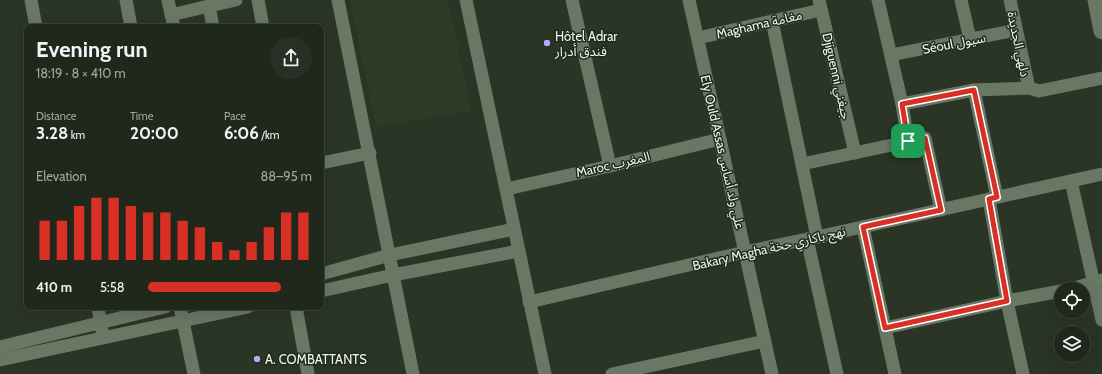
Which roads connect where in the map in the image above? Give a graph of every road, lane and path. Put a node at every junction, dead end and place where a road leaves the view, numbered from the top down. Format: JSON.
{"nodes":[{"id":1,"x":31,"y":0,"type":"edge"},
{"id":2,"x":126,"y":0,"type":"edge"},
{"id":3,"x":168,"y":0,"type":"edge"},
{"id":4,"x":236,"y":0,"type":"edge"},
{"id":5,"x":258,"y":0,"type":"edge"},
{"id":6,"x":338,"y":0,"type":"edge"},
{"id":7,"x":466,"y":0,"type":"edge"},
{"id":8,"x":572,"y":0,"type":"edge"},
{"id":9,"x":689,"y":0,"type":"edge"},
{"id":10,"x":878,"y":0,"type":"edge"},
{"id":11,"x":961,"y":0,"type":"edge"},
{"id":12,"x":1010,"y":0,"type":"edge"},
{"id":13,"x":1096,"y":0,"type":"edge"},
{"id":14,"x":820,"y":5,"type":"edge"},
{"id":15,"x":209,"y":6,"type":"junction"},
{"id":16,"x":173,"y":21,"type":"edge"},
{"id":17,"x":772,"y":21,"type":"junction"},
{"id":18,"x":35,"y":24,"type":"edge"},
{"id":19,"x":130,"y":24,"type":"edge"},
{"id":20,"x":212,"y":24,"type":"edge"},
{"id":21,"x":262,"y":24,"type":"edge"},
{"id":22,"x":1016,"y":30,"type":"junction"},
{"id":23,"x":1102,"y":31,"type":"edge"},
{"id":24,"x":698,"y":38,"type":"junction"},
{"id":25,"x":970,"y":39,"type":"junction"},
{"id":26,"x":891,"y":55,"type":"junction"},
{"id":27,"x":1102,"y":78,"type":"edge"},
{"id":28,"x":1029,"y":88,"type":"junction"},
{"id":29,"x":974,"y":90,"type":"junction"},
{"id":30,"x":902,"y":104,"type":"junction"},
{"id":31,"x":720,"y":139,"type":"junction"},
{"id":32,"x":908,"y":141,"type":"junction"},
{"id":33,"x":855,"y":152,"type":"junction"},
{"id":34,"x":370,"y":153,"type":"junction"},
{"id":35,"x":324,"y":162,"type":"edge"},
{"id":36,"x":802,"y":164,"type":"junction"},
{"id":37,"x":610,"y":166,"type":"junction"},
{"id":38,"x":1102,"y":174,"type":"edge"},
{"id":39,"x":1071,"y":181,"type":"junction"},
{"id":40,"x":506,"y":189,"type":"junction"},
{"id":41,"x":993,"y":198,"type":"junction"},
{"id":42,"x":941,"y":210,"type":"junction"},
{"id":43,"x":863,"y":227,"type":"junction"},
{"id":44,"x":514,"y":229,"type":"junction"},
{"id":45,"x":812,"y":238,"type":"junction"},
{"id":46,"x":518,"y":251,"type":"junction"},
{"id":47,"x":745,"y":252,"type":"junction"},
{"id":48,"x":390,"y":255,"type":"junction"},
{"id":49,"x":324,"y":273,"type":"edge"},
{"id":50,"x":393,"y":275,"type":"junction"},
{"id":51,"x":1098,"y":282,"type":"edge"},
{"id":52,"x":324,"y":290,"type":"edge"},
{"id":53,"x":1054,"y":292,"type":"edge"},
{"id":54,"x":1007,"y":301,"type":"junction"},
{"id":55,"x":530,"y":302,"type":"junction"},
{"id":56,"x":99,"y":310,"type":"edge"},
{"id":57,"x":153,"y":310,"type":"edge"},
{"id":58,"x":180,"y":310,"type":"edge"},
{"id":59,"x":234,"y":310,"type":"edge"},
{"id":60,"x":297,"y":310,"type":"edge"},
{"id":61,"x":1102,"y":320,"type":"edge"},
{"id":62,"x":182,"y":321,"type":"junction"},
{"id":63,"x":101,"y":323,"type":"junction"},
{"id":64,"x":885,"y":328,"type":"junction"},
{"id":65,"x":104,"y":338,"type":"junction"},
{"id":66,"x":765,"y":341,"type":"junction"},
{"id":67,"x":0,"y":347,"type":"edge"},
{"id":68,"x":0,"y":360,"type":"edge"},
{"id":69,"x":194,"y":374,"type":"edge"},
{"id":70,"x":308,"y":374,"type":"edge"},
{"id":71,"x":413,"y":374,"type":"edge"},
{"id":72,"x":544,"y":374,"type":"edge"},
{"id":73,"x":612,"y":374,"type":"edge"},
{"id":74,"x":772,"y":374,"type":"edge"},
{"id":75,"x":837,"y":374,"type":"edge"},
{"id":76,"x":895,"y":374,"type":"edge"},
{"id":77,"x":1022,"y":374,"type":"edge"}],
"edges":[{"from":1,"to":18,"type":"street"},
{"from":2,"to":19,"type":"street"},
{"from":3,"to":16,"type":"street"},
{"from":4,"to":15,"type":"street"},
{"from":5,"to":21,"type":"street"},
{"from":6,"to":34,"type":"street"},
{"from":7,"to":40,"type":"street"},
{"from":8,"to":37,"type":"street"},
{"from":9,"to":24,"type":"street","name":"Ely Ould Assas علي ولد أساس"},
{"from":10,"to":26,"type":"street"},
{"from":11,"to":25,"type":"street"},
{"from":12,"to":22,"type":"street","name":"دلهي الجديدة"},
{"from":13,"to":23,"type":"street"},
{"from":14,"to":17,"type":"street","name":"Maghama مغامة"},
{"from":14,"to":33,"type":"street","name":"Djiguenni جيغني"},
{"from":15,"to":16,"type":"street"},
{"from":15,"to":20,"type":"street"},
{"from":17,"to":24,"type":"street","name":"Maghama مغامة"},
{"from":17,"to":36,"type":"street"},
{"from":22,"to":25,"type":"street","name":"Séoul سيول"},
{"from":22,"to":28,"type":"street","name":"دلهي الجديدة"},
{"from":24,"to":31,"type":"street","name":"Ely Ould Assas علي ولد أساس"},
{"from":25,"to":26,"type":"street","name":"Séoul سيول"},
{"from":26,"to":30,"type":"street"},
{"from":27,"to":28,"type":"street"},
{"from":28,"to":29,"type":"street"},
{"from":29,"to":30,"type":"street"},
{"from":29,"to":41,"type":"street"},
{"from":30,"to":32,"type":"street"},
{"from":31,"to":37,"type":"street","name":"Maroc المغرب"},
{"from":31,"to":47,"type":"street","name":"Ely Ould Assas علي ولد أساس"},
{"from":32,"to":33,"type":"street"},
{"from":32,"to":42,"type":"street"},
{"from":33,"to":36,"type":"street"},
{"from":34,"to":35,"type":"street"},
{"from":34,"to":48,"type":"street"},
{"from":36,"to":45,"type":"street"},
{"from":37,"to":40,"type":"street","name":"Maroc المغرب"},
{"from":38,"to":39,"type":"street","name":"Bakary Magha نهج باكاري حخة"},
{"from":39,"to":41,"type":"street","name":"Bakary Magha نهج باكاري حخة"},
{"from":39,"to":51,"type":"street"},
{"from":40,"to":44,"type":"street"},
{"from":41,"to":42,"type":"street","name":"Bakary Magha نهج باكاري حخة"},
{"from":41,"to":54,"type":"street"},
{"from":42,"to":43,"type":"street","name":"Bakary Magha نهج باكاري حخة"},
{"from":43,"to":45,"type":"street","name":"Bakary Magha نهج باكاري حخة"},
{"from":43,"to":64,"type":"street"},
{"from":44,"to":46,"type":"street"},
{"from":44,"to":48,"type":"street"},
{"from":45,"to":47,"type":"street","name":"Bakary Magha نهج باكاري حخة"},
{"from":45,"to":75,"type":"street"},
{"from":46,"to":50,"type":"street"},
{"from":46,"to":55,"type":"street"},
{"from":47,"to":55,"type":"street","name":"Bakary Magha نهج باكاري حخة"},
{"from":47,"to":66,"type":"street","name":"Ely Ould Assas علي ولد أساس"},
{"from":48,"to":49,"type":"street"},
{"from":48,"to":50,"type":"street"},
{"from":50,"to":52,"type":"street"},
{"from":50,"to":71,"type":"street"},
{"from":51,"to":61,"type":"street"},
{"from":53,"to":54,"type":"street"},
{"from":54,"to":64,"type":"street"},
{"from":54,"to":77,"type":"street"},
{"from":55,"to":72,"type":"street"},
{"from":56,"to":63,"type":"street"},
{"from":57,"to":63,"type":"street"},
{"from":58,"to":62,"type":"street"},
{"from":59,"to":62,"type":"street"},
{"from":60,"to":70,"type":"street"},
{"from":62,"to":65,"type":"street"},
{"from":62,"to":69,"type":"street"},
{"from":63,"to":65,"type":"street"},
{"from":63,"to":67,"type":"street"},
{"from":64,"to":76,"type":"street"},
{"from":65,"to":68,"type":"street"},
{"from":66,"to":73,"type":"street"},
{"from":66,"to":74,"type":"street","name":"Ely Ould Assas علي ولد أساس"}]}
